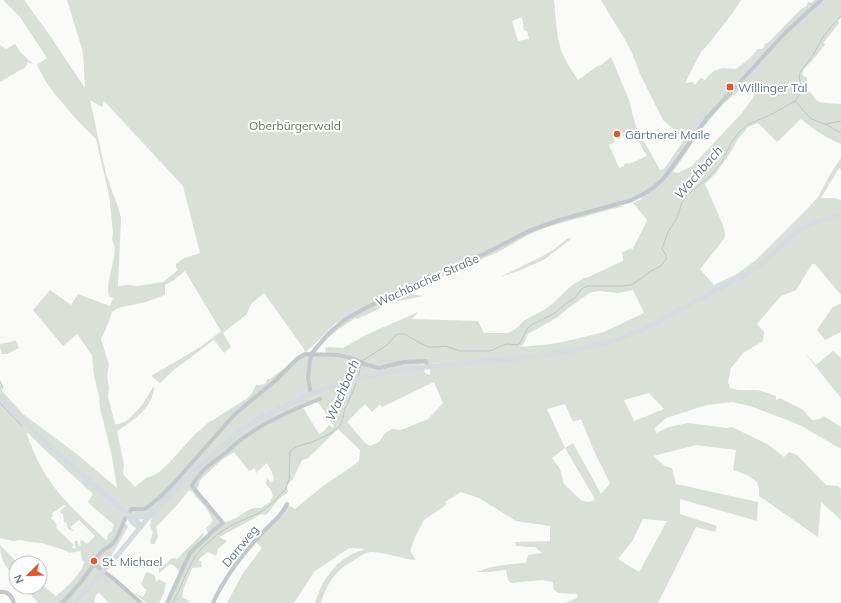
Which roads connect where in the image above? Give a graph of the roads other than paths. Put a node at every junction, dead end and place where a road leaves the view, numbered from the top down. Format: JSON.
{"nodes":[{"id":1,"x":821,"y":0,"type":"edge"},
{"id":2,"x":841,"y":216,"type":"edge"},
{"id":3,"x":312,"y":353,"type":"junction"},
{"id":4,"x":427,"y":367,"type":"junction"},
{"id":5,"x":311,"y":394,"type":"junction"},
{"id":6,"x":0,"y":397,"type":"edge"},
{"id":7,"x":320,"y":399,"type":"dead end"},
{"id":8,"x":287,"y":504,"type":"dead end"},
{"id":9,"x":152,"y":513,"type":"junction"},
{"id":10,"x":127,"y":514,"type":"junction"},
{"id":11,"x":133,"y":519,"type":"junction"},
{"id":12,"x":140,"y":527,"type":"junction"},
{"id":13,"x":133,"y":537,"type":"junction"},
{"id":14,"x":94,"y":564,"type":"junction"},
{"id":15,"x":104,"y":571,"type":"junction"},
{"id":16,"x":0,"y":592,"type":"edge"},
{"id":17,"x":14,"y":603,"type":"edge"},
{"id":18,"x":62,"y":603,"type":"edge"},
{"id":19,"x":75,"y":603,"type":"edge"},
{"id":20,"x":141,"y":603,"type":"edge"},
{"id":21,"x":167,"y":603,"type":"edge"},
{"id":22,"x":213,"y":603,"type":"edge"}],
"edges":[{"from":1,"to":3,"type":"street","name":"Wachbacher Straße"},
{"from":2,"to":4,"type":"main road"},
{"from":3,"to":4,"type":"street"},
{"from":3,"to":5,"type":"street"},
{"from":3,"to":10,"type":"street"},
{"from":4,"to":5,"type":"main road"},
{"from":5,"to":9,"type":"main road"},
{"from":6,"to":10,"type":"main road"},
{"from":7,"to":21,"type":"street"},
{"from":8,"to":22,"type":"street","name":"Darrweg"},
{"from":9,"to":11,"type":"main road"},
{"from":9,"to":12,"type":"main road"},
{"from":10,"to":11,"type":"main road"},
{"from":10,"to":14,"type":"street"},
{"from":11,"to":12,"type":"main road"},
{"from":11,"to":13,"type":"main road"},
{"from":12,"to":13,"type":"main road"},
{"from":13,"to":15,"type":"main road"},
{"from":14,"to":15,"type":"street"},
{"from":14,"to":18,"type":"street"},
{"from":15,"to":19,"type":"main road"},
{"from":15,"to":20,"type":"street"},
{"from":16,"to":17,"type":"street"}]}
